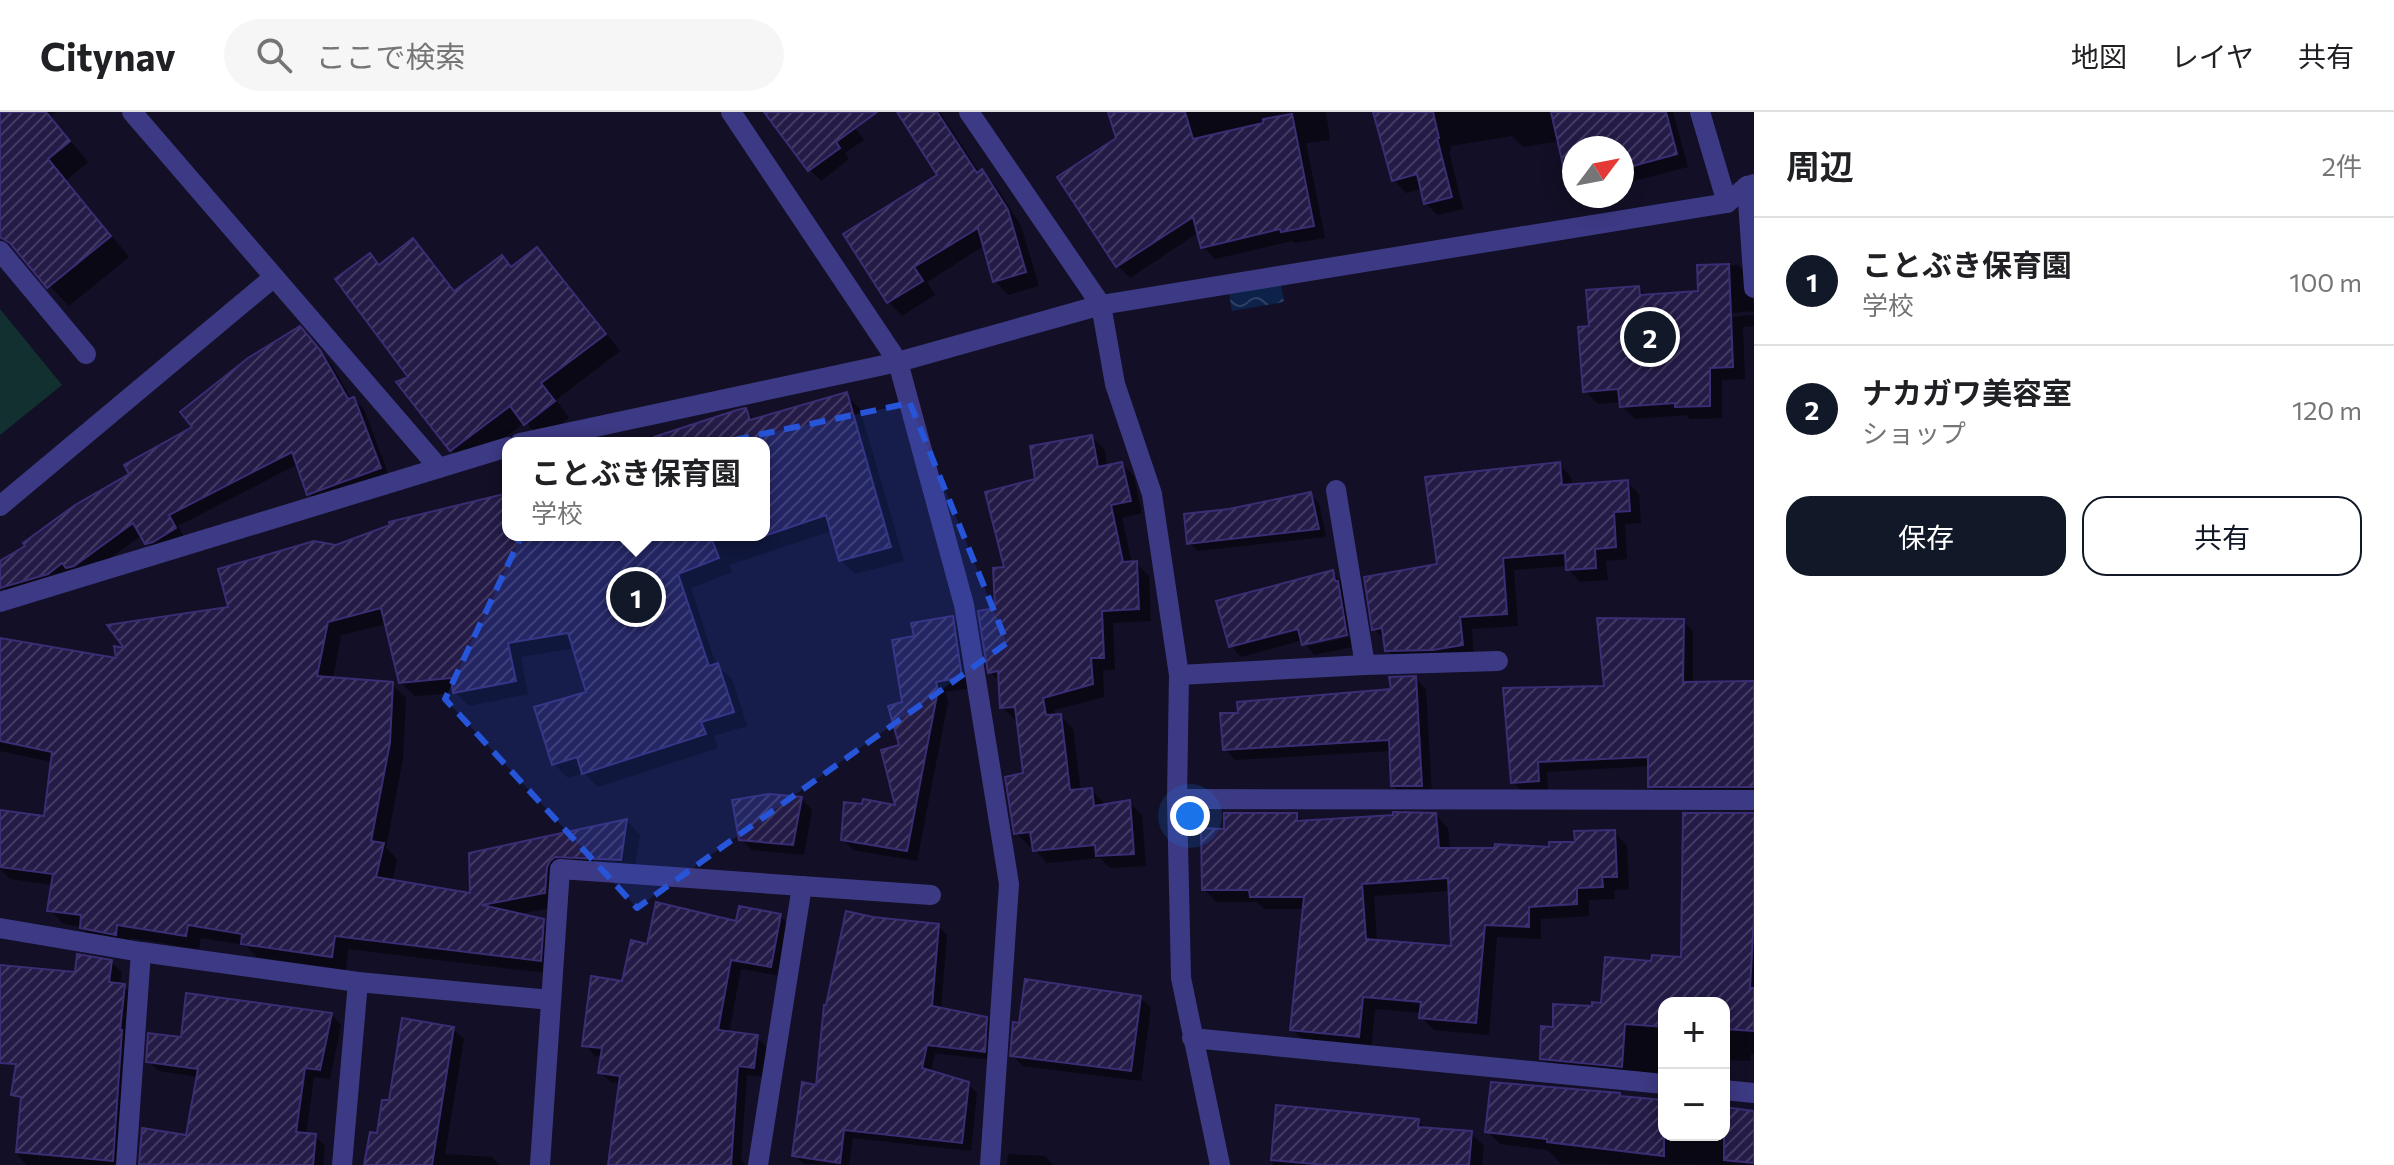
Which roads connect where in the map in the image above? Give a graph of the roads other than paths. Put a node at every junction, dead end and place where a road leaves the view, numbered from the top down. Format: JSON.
{"nodes":[{"id":1,"x":132,"y":112,"type":"edge"},
{"id":2,"x":731,"y":112,"type":"edge"},
{"id":3,"x":969,"y":112,"type":"edge"},
{"id":4,"x":1700,"y":112,"type":"edge"},
{"id":5,"x":1750,"y":185,"type":"edge"},
{"id":6,"x":1727,"y":203,"type":"junction"},
{"id":7,"x":0,"y":251,"type":"edge"},
{"id":8,"x":274,"y":277,"type":"junction"},
{"id":9,"x":1754,"y":288,"type":"edge"},
{"id":10,"x":1101,"y":305,"type":"junction"},
{"id":11,"x":86,"y":354,"type":"dead end"},
{"id":12,"x":898,"y":362,"type":"junction"},
{"id":13,"x":548,"y":437,"type":"edge"},
{"id":14,"x":502,"y":449,"type":"edge"},
{"id":15,"x":439,"y":468,"type":"junction"},
{"id":16,"x":1336,"y":490,"type":"dead end"},
{"id":17,"x":0,"y":506,"type":"edge"},
{"id":18,"x":0,"y":602,"type":"edge"},
{"id":19,"x":1498,"y":661,"type":"dead end"},
{"id":20,"x":1365,"y":665,"type":"junction"},
{"id":21,"x":1179,"y":675,"type":"junction"},
{"id":22,"x":1177,"y":799,"type":"junction"},
{"id":23,"x":1754,"y":800,"type":"edge"},
{"id":24,"x":802,"y":886,"type":"junction"},
{"id":25,"x":931,"y":895,"type":"dead end"},
{"id":26,"x":0,"y":928,"type":"edge"},
{"id":27,"x":141,"y":952,"type":"junction"},
{"id":28,"x":358,"y":982,"type":"junction"},
{"id":29,"x":551,"y":1000,"type":"junction"},
{"id":30,"x":1192,"y":1038,"type":"junction"},
{"id":31,"x":1658,"y":1083,"type":"edge"},
{"id":32,"x":1730,"y":1091,"type":"edge"},
{"id":33,"x":1754,"y":1093,"type":"edge"},
{"id":34,"x":126,"y":1165,"type":"edge"},
{"id":35,"x":342,"y":1165,"type":"edge"},
{"id":36,"x":540,"y":1165,"type":"edge"},
{"id":37,"x":758,"y":1165,"type":"edge"},
{"id":38,"x":990,"y":1165,"type":"edge"},
{"id":39,"x":1220,"y":1165,"type":"edge"}],
"edges":[{"from":1,"to":8,"type":"street"},
{"from":2,"to":12,"type":"street"},
{"from":3,"to":10,"type":"street"},
{"from":4,"to":6,"type":"street"},
{"from":5,"to":6,"type":"street"},
{"from":5,"to":9,"type":"street"},
{"from":6,"to":10,"type":"street"},
{"from":7,"to":11,"type":"street"},
{"from":8,"to":15,"type":"street"},
{"from":8,"to":17,"type":"street"},
{"from":10,"to":12,"type":"street"},
{"from":10,"to":21,"type":"street"},
{"from":12,"to":13,"type":"street"},
{"from":12,"to":38,"type":"street"},
{"from":14,"to":15,"type":"street"},
{"from":15,"to":18,"type":"street"},
{"from":16,"to":20,"type":"street"},
{"from":19,"to":20,"type":"street"},
{"from":20,"to":21,"type":"street"},
{"from":21,"to":22,"type":"street"},
{"from":22,"to":23,"type":"street"},
{"from":22,"to":30,"type":"street"},
{"from":24,"to":25,"type":"street"},
{"from":24,"to":29,"type":"street"},
{"from":24,"to":37,"type":"street"},
{"from":26,"to":27,"type":"street"},
{"from":27,"to":28,"type":"street"},
{"from":27,"to":34,"type":"street"},
{"from":28,"to":29,"type":"street"},
{"from":28,"to":35,"type":"street"},
{"from":29,"to":36,"type":"street"},
{"from":30,"to":31,"type":"street"},
{"from":30,"to":39,"type":"street"},
{"from":32,"to":33,"type":"street"}]}
